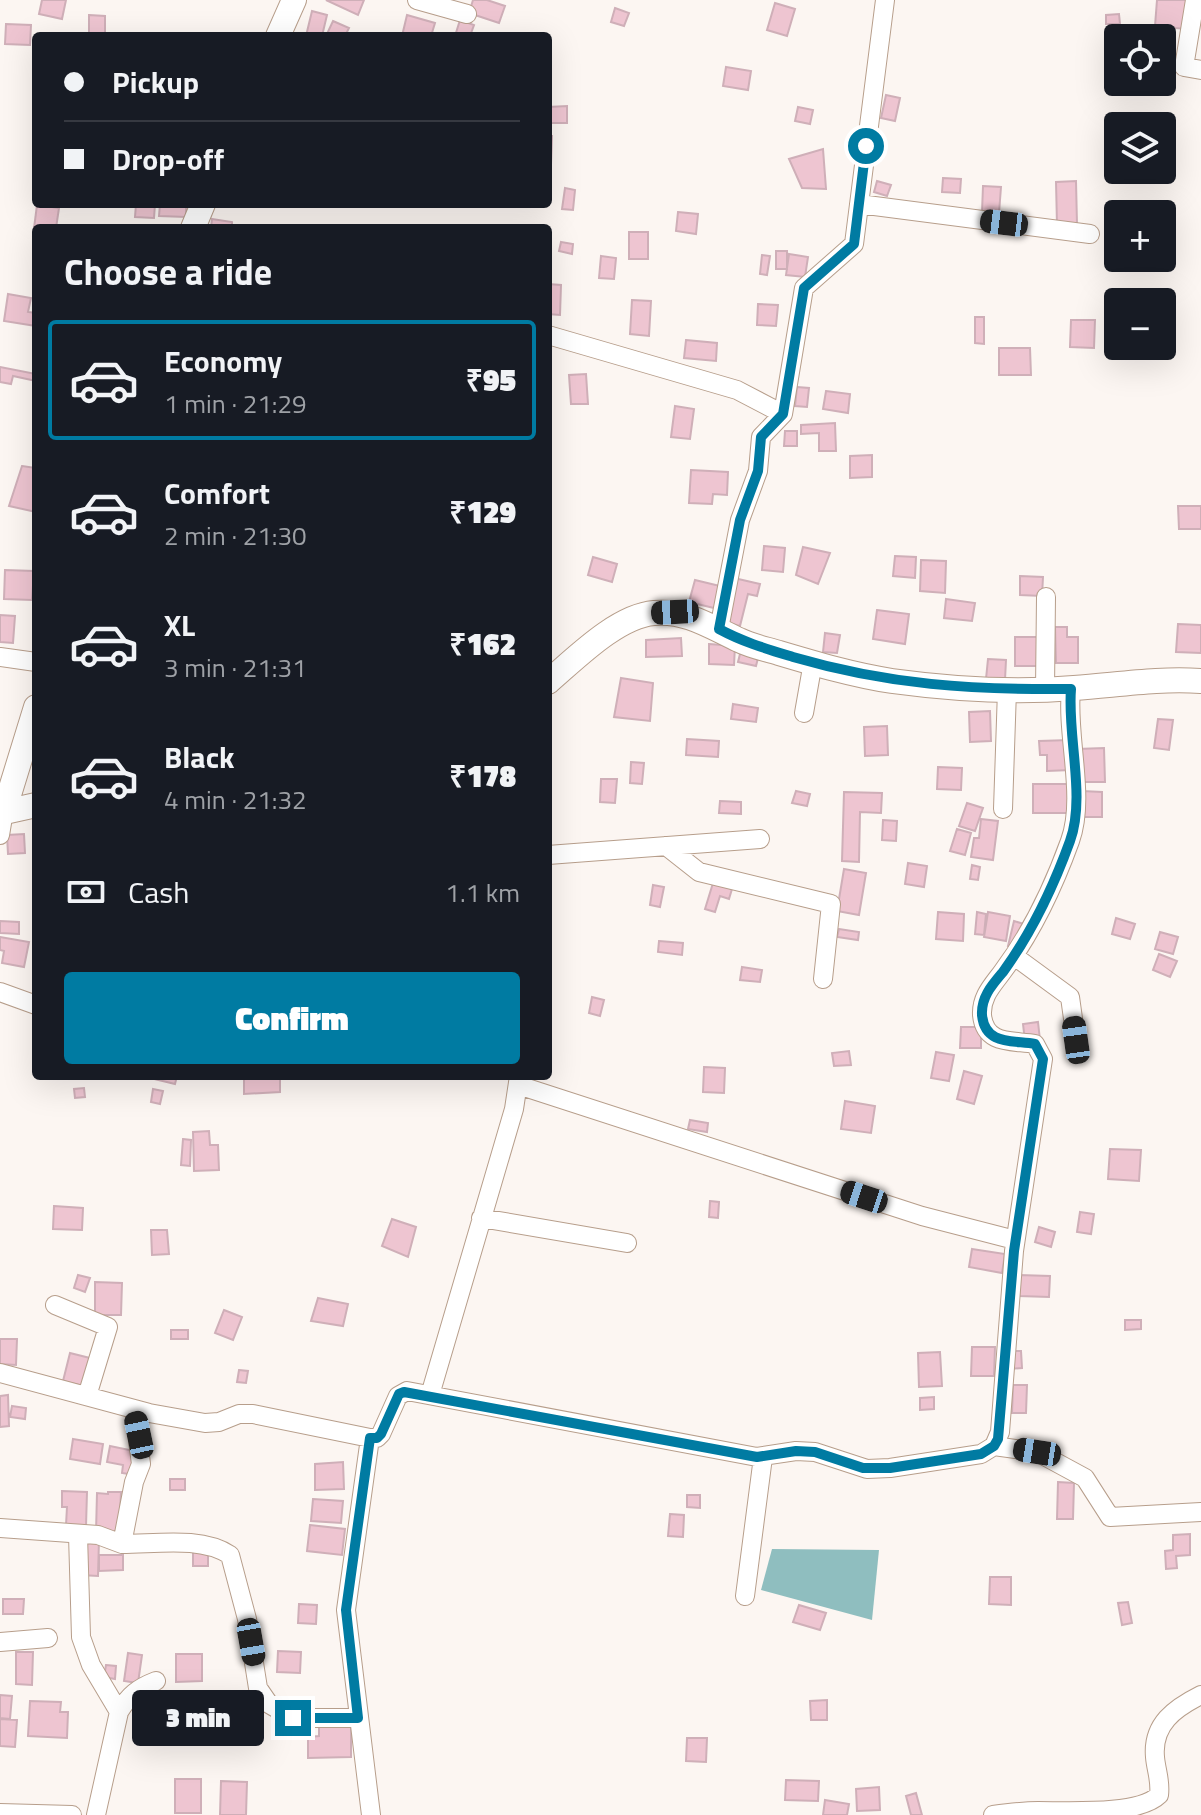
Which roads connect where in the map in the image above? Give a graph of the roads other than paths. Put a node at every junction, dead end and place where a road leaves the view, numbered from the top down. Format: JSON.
{"nodes":[{"id":1,"x":294,"y":0,"type":"edge"},
{"id":2,"x":417,"y":0,"type":"edge"},
{"id":3,"x":885,"y":0,"type":"edge"},
{"id":4,"x":1195,"y":0,"type":"edge"},
{"id":5,"x":467,"y":14,"type":"dead end"},
{"id":6,"x":280,"y":32,"type":"edge"},
{"id":7,"x":1201,"y":70,"type":"edge"},
{"id":8,"x":859,"y":204,"type":"junction"},
{"id":9,"x":1090,"y":234,"type":"dead end"},
{"id":10,"x":552,"y":336,"type":"edge"},
{"id":11,"x":783,"y":414,"type":"junction"},
{"id":12,"x":1046,"y":597,"type":"dead end"},
{"id":13,"x":719,"y":629,"type":"junction"},
{"id":14,"x":0,"y":657,"type":"edge"},
{"id":15,"x":32,"y":661,"type":"edge"},
{"id":16,"x":813,"y":662,"type":"junction"},
{"id":17,"x":552,"y":679,"type":"edge"},
{"id":18,"x":1201,"y":681,"type":"edge"},
{"id":19,"x":1045,"y":689,"type":"junction"},
{"id":20,"x":1071,"y":689,"type":"junction"},
{"id":21,"x":1007,"y":690,"type":"junction"},
{"id":22,"x":804,"y":713,"type":"dead end"},
{"id":23,"x":32,"y":720,"type":"edge"},
{"id":24,"x":32,"y":807,"type":"edge"},
{"id":25,"x":1003,"y":809,"type":"dead end"},
{"id":26,"x":1,"y":820,"type":"edge"},
{"id":27,"x":760,"y":839,"type":"dead end"},
{"id":28,"x":666,"y":846,"type":"junction"},
{"id":29,"x":552,"y":855,"type":"edge"},
{"id":30,"x":1014,"y":956,"type":"junction"},
{"id":31,"x":823,"y":979,"type":"dead end"},
{"id":32,"x":0,"y":992,"type":"edge"},
{"id":33,"x":32,"y":1004,"type":"edge"},
{"id":34,"x":1076,"y":1040,"type":"dead end"},
{"id":35,"x":519,"y":1080,"type":"edge"},
{"id":36,"x":481,"y":1218,"type":"junction"},
{"id":37,"x":1015,"y":1240,"type":"junction"},
{"id":38,"x":627,"y":1243,"type":"dead end"},
{"id":39,"x":55,"y":1305,"type":"dead end"},
{"id":40,"x":0,"y":1373,"type":"edge"},
{"id":41,"x":430,"y":1395,"type":"junction"},
{"id":42,"x":87,"y":1396,"type":"junction"},
{"id":43,"x":134,"y":1409,"type":"junction"},
{"id":44,"x":370,"y":1438,"type":"junction"},
{"id":45,"x":994,"y":1446,"type":"junction"},
{"id":46,"x":763,"y":1457,"type":"junction"},
{"id":47,"x":1201,"y":1512,"type":"edge"},
{"id":48,"x":0,"y":1528,"type":"edge"},
{"id":49,"x":78,"y":1535,"type":"junction"},
{"id":50,"x":122,"y":1544,"type":"junction"},
{"id":51,"x":745,"y":1596,"type":"dead end"},
{"id":52,"x":48,"y":1638,"type":"dead end"},
{"id":53,"x":0,"y":1642,"type":"edge"},
{"id":54,"x":156,"y":1681,"type":"dead end"},
{"id":55,"x":1201,"y":1695,"type":"edge"},
{"id":56,"x":119,"y":1712,"type":"junction"},
{"id":57,"x":358,"y":1718,"type":"junction"},
{"id":58,"x":0,"y":1813,"type":"edge"},
{"id":59,"x":72,"y":1815,"type":"edge"},
{"id":60,"x":96,"y":1815,"type":"edge"},
{"id":61,"x":371,"y":1815,"type":"edge"},
{"id":62,"x":993,"y":1815,"type":"edge"}],
"edges":[{"from":1,"to":6,"type":"main road"},
{"from":2,"to":5,"type":"street"},
{"from":3,"to":8,"type":"street"},
{"from":4,"to":7,"type":"street"},
{"from":8,"to":9,"type":"street"},
{"from":8,"to":11,"type":"street"},
{"from":10,"to":11,"type":"street"},
{"from":11,"to":13,"type":"street"},
{"from":12,"to":19,"type":"street"},
{"from":13,"to":16,"type":"main road"},
{"from":13,"to":17,"type":"main road"},
{"from":14,"to":15,"type":"street"},
{"from":16,"to":21,"type":"main road"},
{"from":16,"to":22,"type":"street"},
{"from":18,"to":20,"type":"main road"},
{"from":19,"to":20,"type":"main road"},
{"from":19,"to":21,"type":"main road"},
{"from":20,"to":30,"type":"street"},
{"from":21,"to":25,"type":"street"},
{"from":23,"to":26,"type":"main road"},
{"from":24,"to":26,"type":"main road"},
{"from":27,"to":28,"type":"street"},
{"from":28,"to":29,"type":"street"},
{"from":28,"to":31,"type":"street"},
{"from":30,"to":34,"type":"street"},
{"from":30,"to":37,"type":"street"},
{"from":32,"to":33,"type":"street"},
{"from":35,"to":36,"type":"street"},
{"from":35,"to":37,"type":"street"},
{"from":36,"to":38,"type":"street"},
{"from":36,"to":41,"type":"street"},
{"from":37,"to":45,"type":"street"},
{"from":39,"to":42,"type":"street"},
{"from":40,"to":42,"type":"street"},
{"from":41,"to":44,"type":"street"},
{"from":41,"to":46,"type":"street"},
{"from":42,"to":43,"type":"street"},
{"from":43,"to":44,"type":"street"},
{"from":43,"to":50,"type":"street"},
{"from":44,"to":57,"type":"street"},
{"from":45,"to":46,"type":"street"},
{"from":45,"to":47,"type":"street"},
{"from":46,"to":51,"type":"street"},
{"from":48,"to":49,"type":"street"},
{"from":49,"to":50,"type":"street"},
{"from":49,"to":56,"type":"street"},
{"from":50,"to":57,"type":"street"},
{"from":52,"to":53,"type":"street"},
{"from":54,"to":56,"type":"street"},
{"from":55,"to":62,"type":"street"},
{"from":56,"to":60,"type":"street"},
{"from":57,"to":61,"type":"street"},
{"from":58,"to":59,"type":"street"}]}
